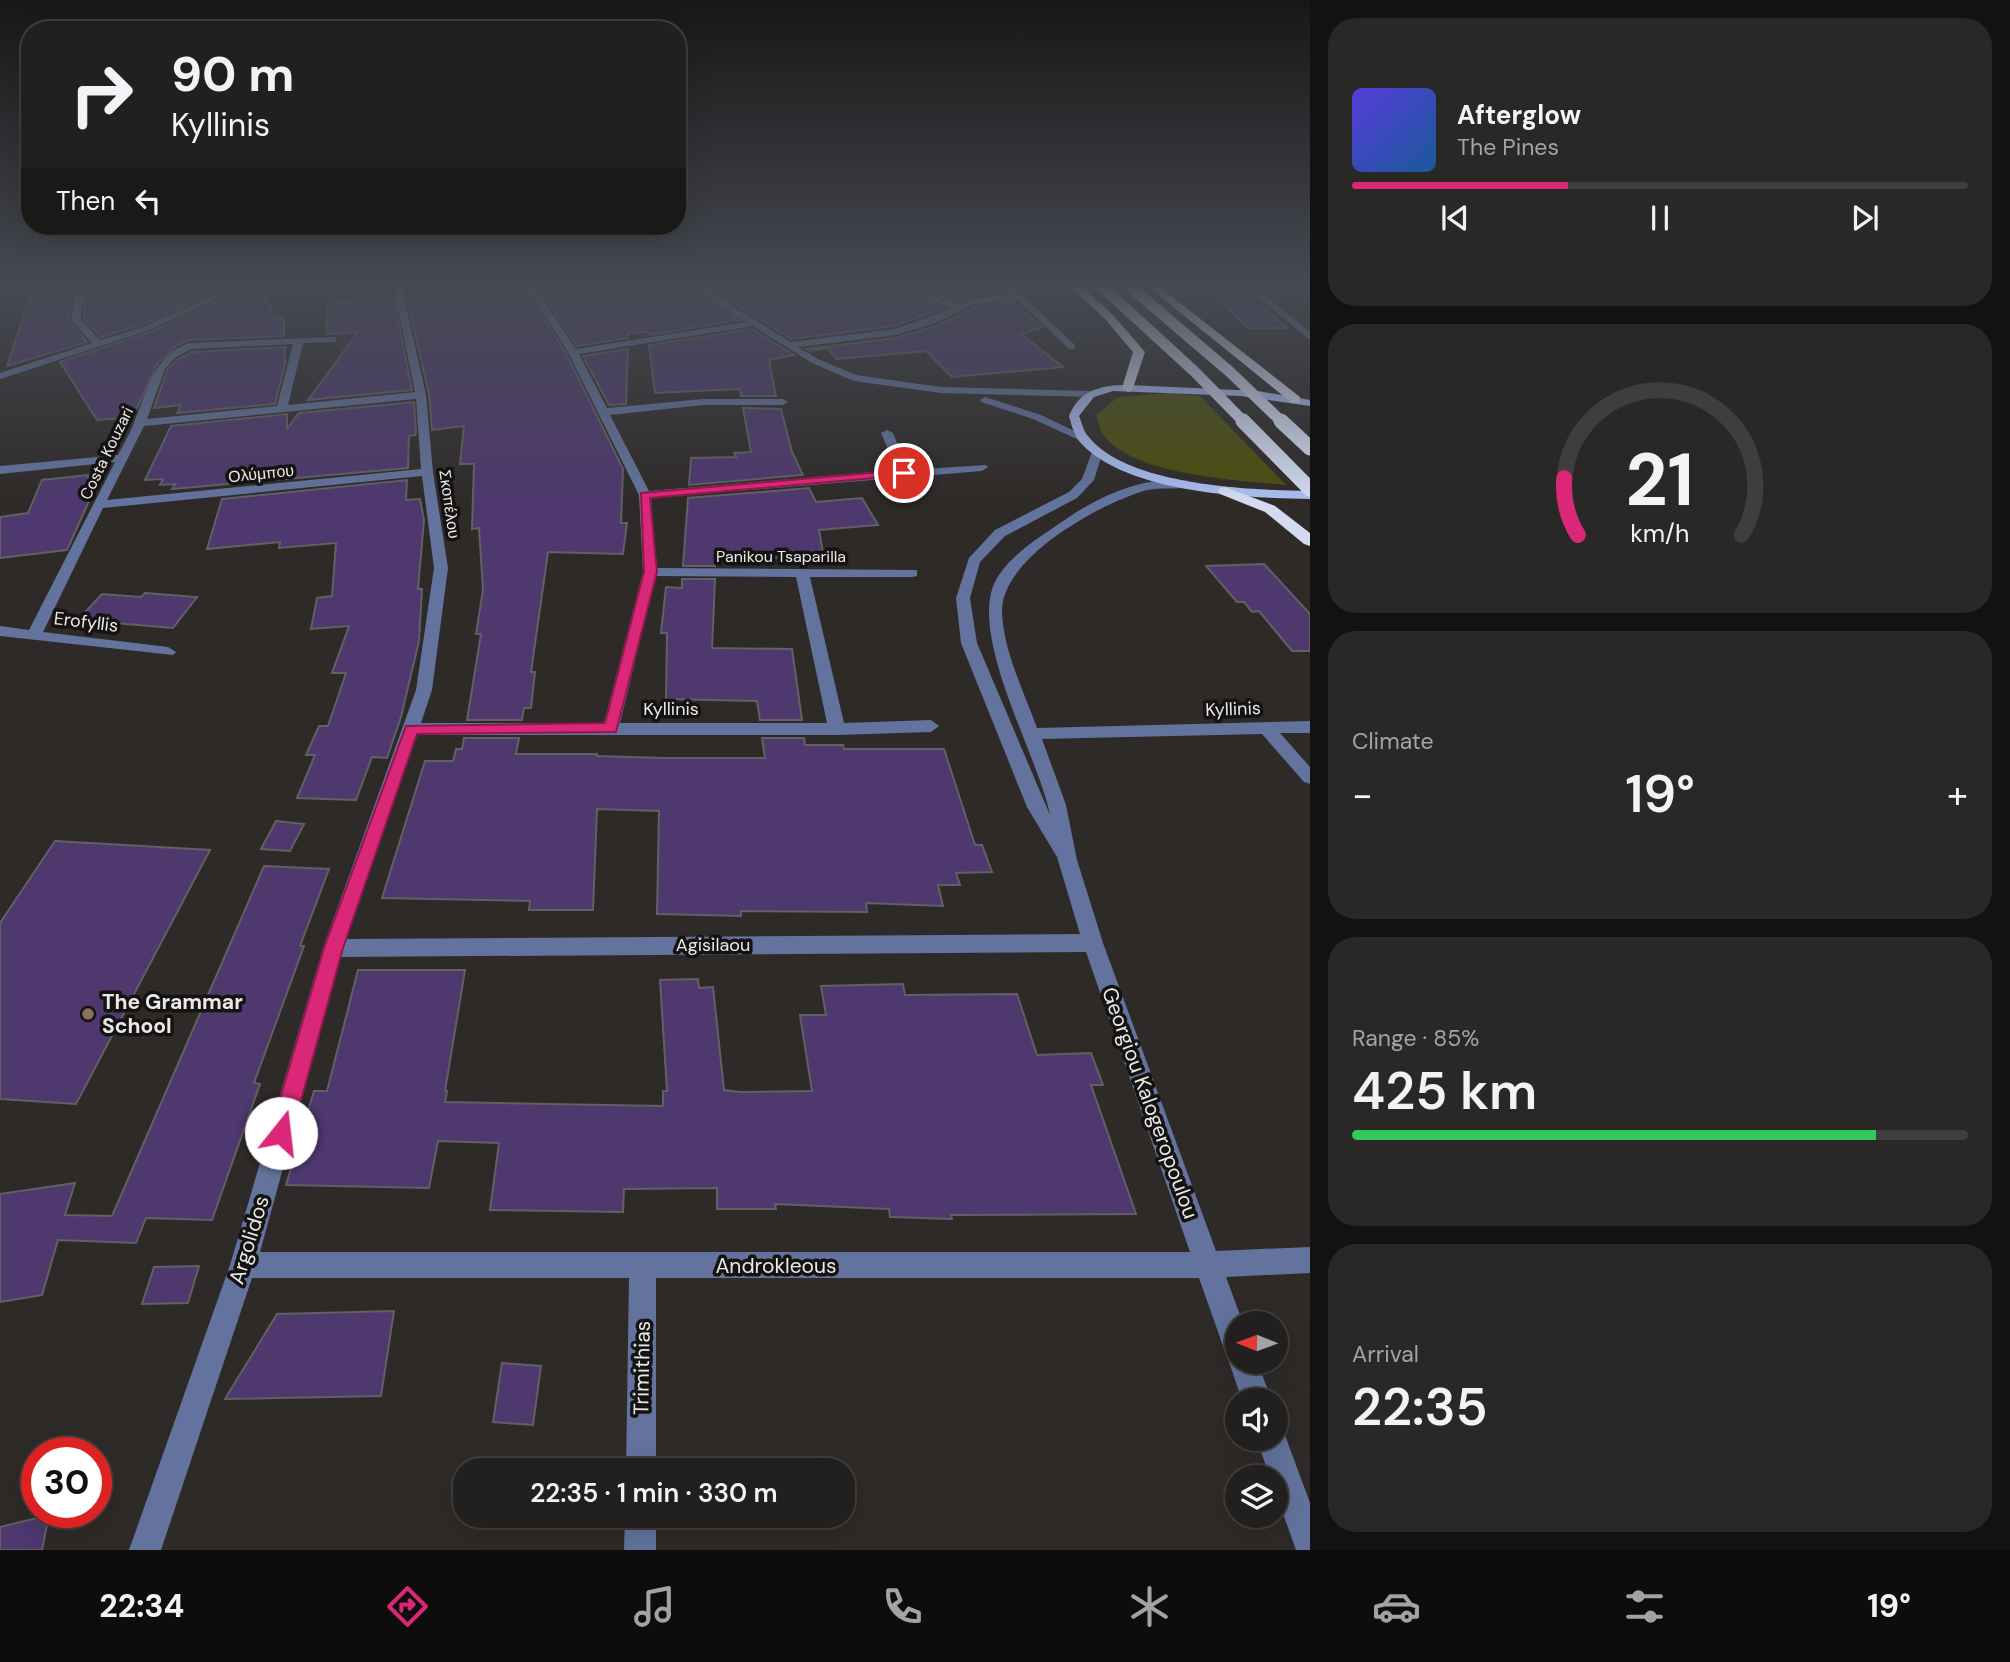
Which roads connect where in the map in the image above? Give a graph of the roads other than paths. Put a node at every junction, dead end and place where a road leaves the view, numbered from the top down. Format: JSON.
{"nodes":[{"id":1,"x":64,"y":356,"type":"edge"},
{"id":2,"x":172,"y":356,"type":"edge"},
{"id":3,"x":295,"y":356,"type":"edge"},
{"id":4,"x":412,"y":356,"type":"edge"},
{"id":5,"x":575,"y":356,"type":"edge"},
{"id":6,"x":807,"y":356,"type":"edge"},
{"id":7,"x":1138,"y":356,"type":"edge"},
{"id":8,"x":1177,"y":356,"type":"edge"},
{"id":9,"x":1212,"y":356,"type":"edge"},
{"id":10,"x":1241,"y":356,"type":"edge"},
{"id":11,"x":1,"y":377,"type":"edge"},
{"id":12,"x":1128,"y":388,"type":"junction"},
{"id":13,"x":941,"y":390,"type":"junction"},
{"id":14,"x":1092,"y":394,"type":"junction"},
{"id":15,"x":421,"y":396,"type":"junction"},
{"id":16,"x":1296,"y":400,"type":"junction"},
{"id":17,"x":783,"y":402,"type":"dead end"},
{"id":18,"x":1310,"y":403,"type":"edge"},
{"id":19,"x":281,"y":410,"type":"junction"},
{"id":20,"x":604,"y":412,"type":"junction"},
{"id":21,"x":140,"y":423,"type":"junction"},
{"id":22,"x":887,"y":433,"type":"dead end"},
{"id":23,"x":1083,"y":438,"type":"junction"},
{"id":24,"x":1310,"y":448,"type":"edge"},
{"id":25,"x":1097,"y":452,"type":"junction"},
{"id":26,"x":121,"y":458,"type":"junction"},
{"id":27,"x":982,"y":467,"type":"dead end"},
{"id":28,"x":0,"y":470,"type":"edge"},
{"id":29,"x":427,"y":472,"type":"junction"},
{"id":30,"x":904,"y":473,"type":"junction"},
{"id":31,"x":1185,"y":484,"type":"junction"},
{"id":32,"x":1310,"y":489,"type":"edge"},
{"id":33,"x":1225,"y":491,"type":"junction"},
{"id":34,"x":645,"y":495,"type":"junction"},
{"id":35,"x":1310,"y":495,"type":"edge"},
{"id":36,"x":99,"y":505,"type":"junction"},
{"id":37,"x":1310,"y":541,"type":"edge"},
{"id":38,"x":650,"y":572,"type":"junction"},
{"id":39,"x":912,"y":573,"type":"dead end"},
{"id":40,"x":803,"y":575,"type":"junction"},
{"id":41,"x":0,"y":631,"type":"edge"},
{"id":42,"x":33,"y":635,"type":"junction"},
{"id":43,"x":168,"y":652,"type":"dead end"},
{"id":44,"x":931,"y":726,"type":"dead end"},
{"id":45,"x":1310,"y":727,"type":"edge"},
{"id":46,"x":1266,"y":728,"type":"junction"},
{"id":47,"x":412,"y":729,"type":"junction"},
{"id":48,"x":611,"y":729,"type":"junction"},
{"id":49,"x":837,"y":729,"type":"junction"},
{"id":50,"x":1031,"y":734,"type":"junction"},
{"id":51,"x":1310,"y":778,"type":"edge"},
{"id":52,"x":1067,"y":860,"type":"junction"},
{"id":53,"x":1093,"y":943,"type":"junction"},
{"id":54,"x":333,"y":948,"type":"junction"},
{"id":55,"x":1310,"y":1260,"type":"edge"},
{"id":56,"x":243,"y":1265,"type":"junction"},
{"id":57,"x":1208,"y":1265,"type":"junction"},
{"id":58,"x":643,"y":1266,"type":"junction"},
{"id":59,"x":1225,"y":1312,"type":"edge"},
{"id":60,"x":1276,"y":1451,"type":"edge"},
{"id":61,"x":641,"y":1458,"type":"edge"},
{"id":62,"x":641,"y":1528,"type":"edge"},
{"id":63,"x":1310,"y":1546,"type":"edge"},
{"id":64,"x":145,"y":1550,"type":"edge"},
{"id":65,"x":640,"y":1550,"type":"edge"}],
"edges":[{"from":1,"to":11,"type":"street"},
{"from":2,"to":21,"type":"street","name":"Costa Kouzari"},
{"from":3,"to":19,"type":"street"},
{"from":4,"to":15,"type":"street","name":"Σκοπέλου"},
{"from":5,"to":20,"type":"street"},
{"from":6,"to":13,"type":"street"},
{"from":7,"to":12,"type":"highway"},
{"from":8,"to":32,"type":"highway","bridge":true},
{"from":9,"to":24,"type":"highway","bridge":true},
{"from":10,"to":16,"type":"highway"},
{"from":12,"to":14,"type":"main road"},
{"from":12,"to":16,"type":"main road"},
{"from":13,"to":14,"type":"street"},
{"from":13,"to":23,"type":"street"},
{"from":14,"to":23,"type":"main road"},
{"from":15,"to":19,"type":"street"},
{"from":15,"to":29,"type":"street","name":"Σκοπέλου"},
{"from":16,"to":18,"type":"main road"},
{"from":17,"to":20,"type":"street"},
{"from":19,"to":21,"type":"street"},
{"from":20,"to":34,"type":"street"},
{"from":21,"to":26,"type":"street","name":"Costa Kouzari"},
{"from":22,"to":30,"type":"street"},
{"from":23,"to":25,"type":"main road"},
{"from":25,"to":31,"type":"main road"},
{"from":25,"to":52,"type":"street"},
{"from":26,"to":28,"type":"street"},
{"from":26,"to":36,"type":"street","name":"Costa Kouzari"},
{"from":27,"to":30,"type":"street"},
{"from":29,"to":36,"type":"street","name":"Ολύμπου"},
{"from":29,"to":47,"type":"street","name":"Σκοπέλου"},
{"from":30,"to":34,"type":"street"},
{"from":31,"to":33,"type":"main road"},
{"from":31,"to":50,"type":"street"},
{"from":33,"to":35,"type":"main road"},
{"from":33,"to":37,"type":"highway"},
{"from":34,"to":38,"type":"street"},
{"from":36,"to":42,"type":"street","name":"Costa Kouzari"},
{"from":38,"to":40,"type":"street","name":"Panikou Tsaparilla"},
{"from":38,"to":48,"type":"street"},
{"from":39,"to":40,"type":"street","name":"Panikou Tsaparilla"},
{"from":40,"to":49,"type":"street"},
{"from":41,"to":42,"type":"street","name":"Erofyllis"},
{"from":42,"to":43,"type":"street","name":"Erofyllis"},
{"from":44,"to":49,"type":"street","name":"Kyllinis"},
{"from":45,"to":46,"type":"street","name":"Kyllinis"},
{"from":46,"to":50,"type":"street","name":"Kyllinis"},
{"from":46,"to":51,"type":"street"},
{"from":47,"to":48,"type":"street","name":"Kyllinis"},
{"from":47,"to":54,"type":"street","name":"Argolidos"},
{"from":48,"to":49,"type":"street","name":"Kyllinis"},
{"from":50,"to":52,"type":"street"},
{"from":52,"to":53,"type":"street","name":"Georgiou Kalogeropoulou"},
{"from":53,"to":54,"type":"street","name":"Agisilaou"},
{"from":53,"to":57,"type":"street","name":"Georgiou Kalogeropoulou"},
{"from":54,"to":56,"type":"street","name":"Argolidos"},
{"from":55,"to":57,"type":"street","name":"Androkleous"},
{"from":56,"to":58,"type":"street","name":"Androkleous"},
{"from":56,"to":64,"type":"street","name":"Argolidos"},
{"from":57,"to":58,"type":"street","name":"Androkleous"},
{"from":57,"to":59,"type":"street","name":"Georgiou Kalogeropoulou"},
{"from":58,"to":61,"type":"street","name":"Trimithias"},
{"from":60,"to":63,"type":"street"},
{"from":62,"to":65,"type":"street"}]}
